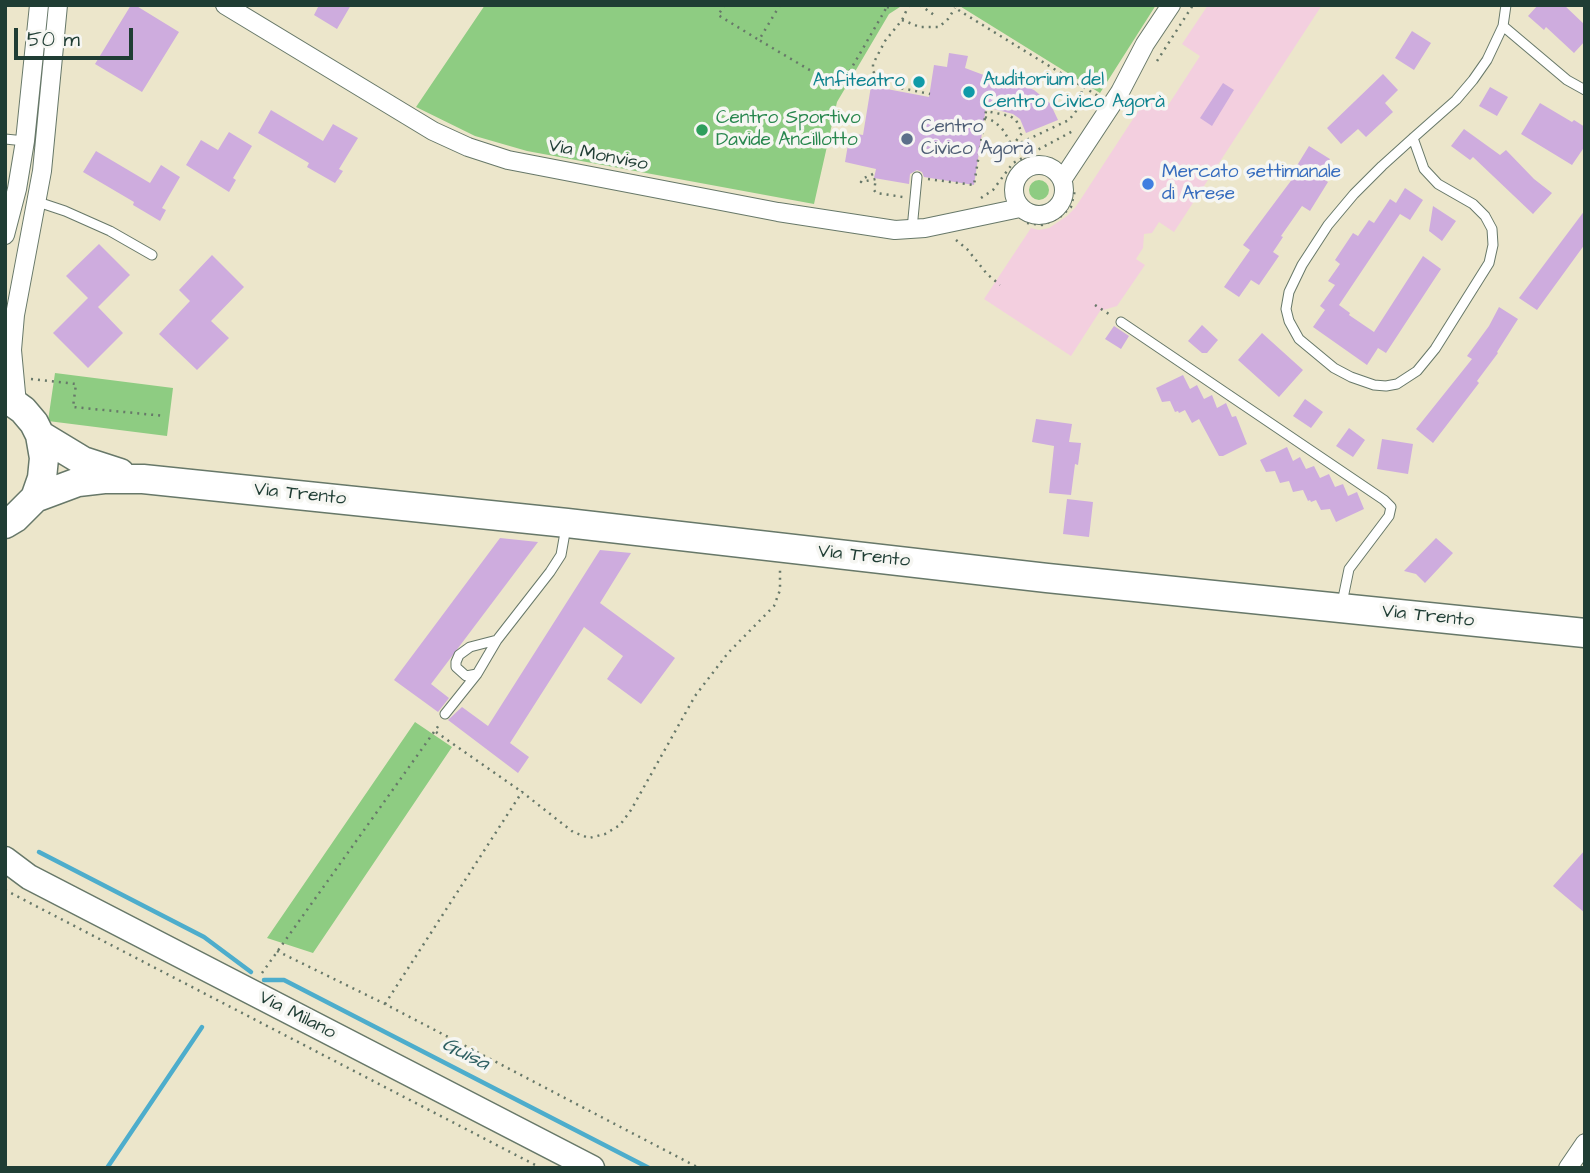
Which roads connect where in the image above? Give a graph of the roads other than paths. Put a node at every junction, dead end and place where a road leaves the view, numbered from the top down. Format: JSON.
{"nodes":[{"id":1,"x":39,"y":5,"type":"edge"},
{"id":2,"x":58,"y":5,"type":"edge"},
{"id":3,"x":225,"y":5,"type":"edge"},
{"id":4,"x":1171,"y":5,"type":"edge"},
{"id":5,"x":1506,"y":5,"type":"edge"},
{"id":6,"x":1503,"y":26,"type":"junction"},
{"id":7,"x":1585,"y":90,"type":"edge"},
{"id":8,"x":1413,"y":138,"type":"junction"},
{"id":9,"x":5,"y":139,"type":"edge"},
{"id":10,"x":24,"y":141,"type":"junction"},
{"id":11,"x":1058,"y":175,"type":"junction"},
{"id":12,"x":917,"y":177,"type":"road end"},
{"id":13,"x":38,"y":202,"type":"junction"},
{"id":14,"x":1017,"y":203,"type":"junction"},
{"id":15,"x":912,"y":229,"type":"junction"},
{"id":16,"x":5,"y":235,"type":"edge"},
{"id":17,"x":152,"y":256,"type":"dead end"},
{"id":18,"x":1121,"y":322,"type":"road end"},
{"id":19,"x":11,"y":401,"type":"edge"},
{"id":20,"x":40,"y":435,"type":"junction"},
{"id":21,"x":104,"y":474,"type":"junction"},
{"id":22,"x":35,"y":498,"type":"junction"},
{"id":23,"x":567,"y":523,"type":"junction"},
{"id":24,"x":5,"y":524,"type":"edge"},
{"id":25,"x":1341,"y":608,"type":"junction"},
{"id":26,"x":1585,"y":633,"type":"edge"},
{"id":27,"x":497,"y":640,"type":"junction"},
{"id":28,"x":477,"y":674,"type":"junction"},
{"id":29,"x":446,"y":714,"type":"road end"},
{"id":30,"x":5,"y":859,"type":"edge"},
{"id":31,"x":1585,"y":1143,"type":"edge"},
{"id":32,"x":592,"y":1168,"type":"edge"},
{"id":33,"x":1567,"y":1168,"type":"edge"}],
"edges":[{"from":1,"to":10,"type":"street"},
{"from":2,"to":13,"type":"street"},
{"from":3,"to":15,"type":"street","name":"Via Monviso"},
{"from":4,"to":11,"type":"street"},
{"from":5,"to":6,"type":"lane"},
{"from":6,"to":7,"type":"lane"},
{"from":6,"to":8,"type":"lane"},
{"from":8,"to":8,"type":"lane"},
{"from":9,"to":10,"type":"lane"},
{"from":10,"to":16,"type":"street"},
{"from":11,"to":14,"type":"street"},
{"from":11,"to":14,"type":"street"},
{"from":12,"to":15,"type":"lane"},
{"from":13,"to":17,"type":"lane"},
{"from":13,"to":19,"type":"street"},
{"from":14,"to":15,"type":"street","name":"Via Monviso"},
{"from":18,"to":25,"type":"lane"},
{"from":19,"to":20,"type":"main road"},
{"from":20,"to":21,"type":"main road"},
{"from":20,"to":22,"type":"main road"},
{"from":21,"to":22,"type":"main road"},
{"from":21,"to":23,"type":"main road","name":"Via Trento"},
{"from":22,"to":24,"type":"main road"},
{"from":23,"to":25,"type":"main road","name":"Via Trento"},
{"from":23,"to":27,"type":"lane"},
{"from":25,"to":26,"type":"main road","name":"Via Trento"},
{"from":27,"to":28,"type":"lane"},
{"from":27,"to":28,"type":"lane"},
{"from":28,"to":29,"type":"lane"},
{"from":30,"to":32,"type":"street","name":"Via Milano"},
{"from":31,"to":33,"type":"street"}]}
